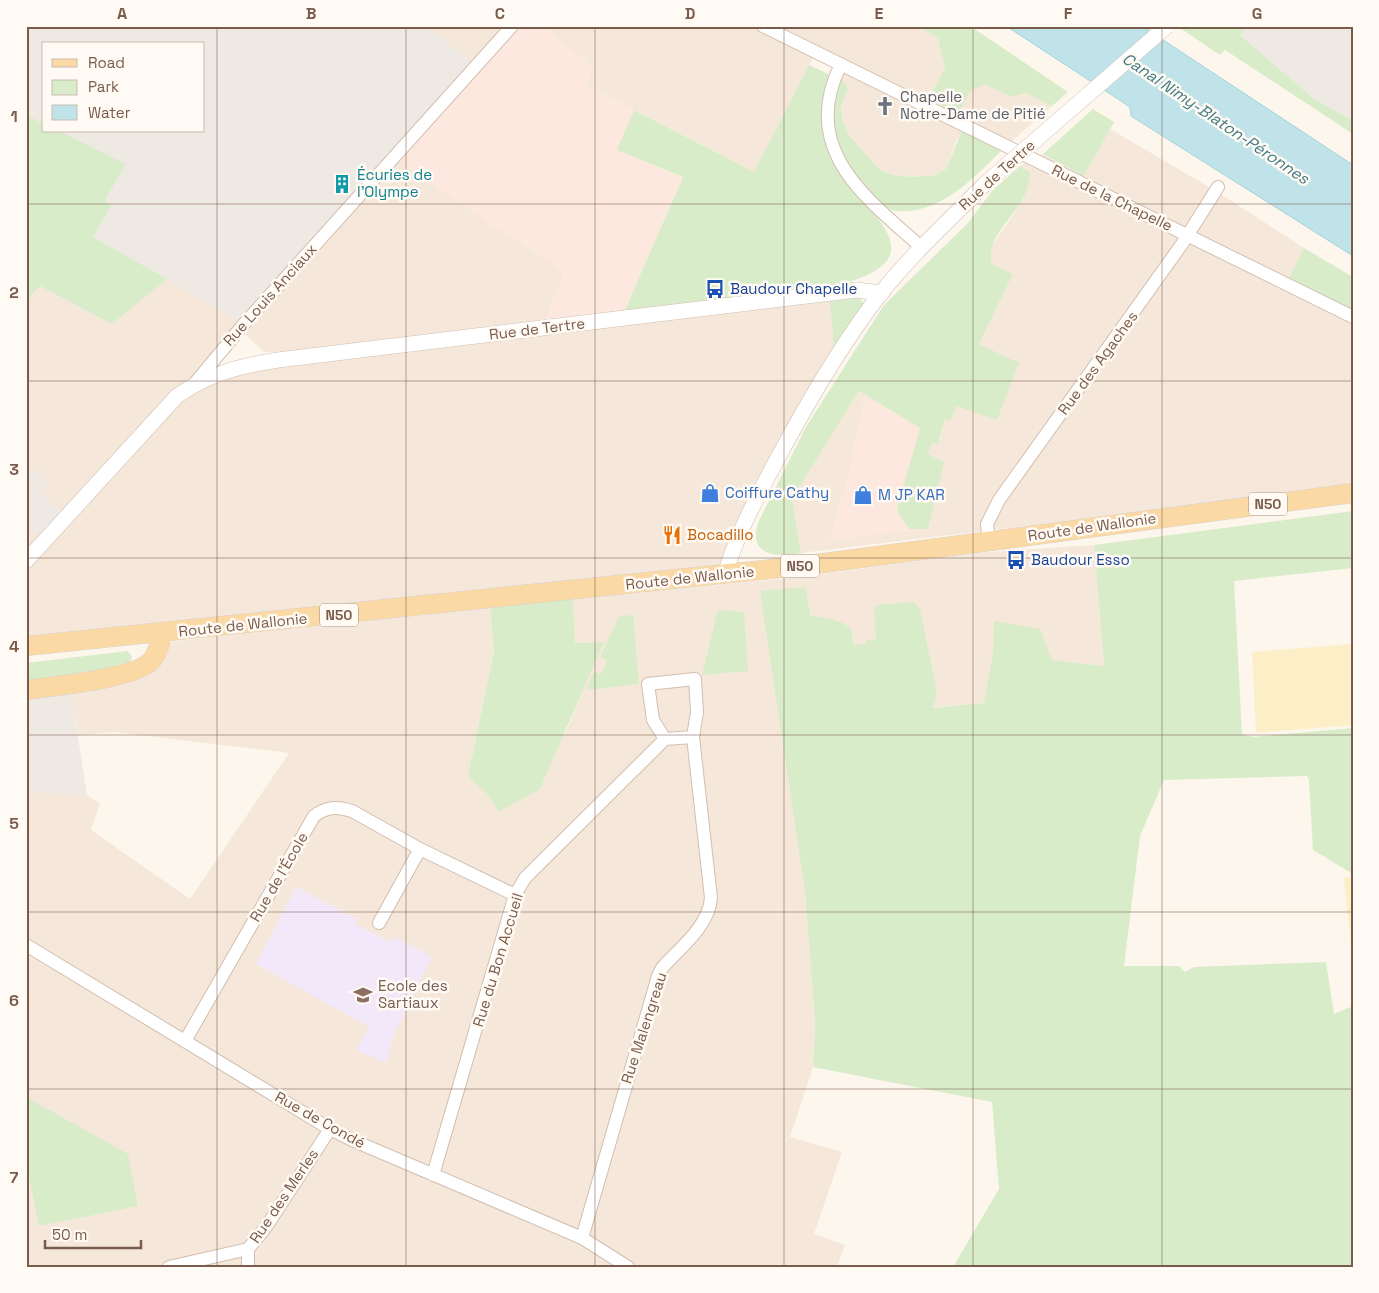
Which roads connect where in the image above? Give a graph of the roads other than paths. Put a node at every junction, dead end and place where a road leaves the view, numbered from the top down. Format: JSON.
{"nodes":[{"id":1,"x":512,"y":26,"type":"edge"},
{"id":2,"x":763,"y":26,"type":"edge"},
{"id":3,"x":1167,"y":26,"type":"edge"},
{"id":4,"x":841,"y":64,"type":"junction"},
{"id":5,"x":1218,"y":187,"type":"dead end"},
{"id":6,"x":1187,"y":235,"type":"junction"},
{"id":7,"x":921,"y":247,"type":"junction"},
{"id":8,"x":882,"y":293,"type":"junction"},
{"id":9,"x":1353,"y":317,"type":"edge"},
{"id":10,"x":195,"y":383,"type":"junction"},
{"id":11,"x":1353,"y":493,"type":"edge"},
{"id":12,"x":989,"y":541,"type":"junction"},
{"id":13,"x":26,"y":561,"type":"edge"},
{"id":14,"x":725,"y":574,"type":"junction"},
{"id":15,"x":162,"y":633,"type":"junction"},
{"id":16,"x":26,"y":646,"type":"edge"},
{"id":17,"x":26,"y":690,"type":"edge"},
{"id":18,"x":692,"y":737,"type":"junction"},
{"id":19,"x":665,"y":738,"type":"junction"},
{"id":20,"x":420,"y":849,"type":"junction"},
{"id":21,"x":514,"y":895,"type":"junction"},
{"id":22,"x":379,"y":923,"type":"dead end"},
{"id":23,"x":26,"y":945,"type":"edge"},
{"id":24,"x":185,"y":1041,"type":"junction"},
{"id":25,"x":330,"y":1129,"type":"junction"},
{"id":26,"x":434,"y":1175,"type":"junction"},
{"id":27,"x":582,"y":1238,"type":"junction"},
{"id":28,"x":248,"y":1249,"type":"junction"},
{"id":29,"x":169,"y":1267,"type":"edge"},
{"id":30,"x":248,"y":1267,"type":"edge"},
{"id":31,"x":628,"y":1267,"type":"edge"}],
"edges":[{"from":1,"to":10,"type":"street","name":"Rue Louis Anciaux"},
{"from":2,"to":4,"type":"street","name":"Rue de la Chapelle"},
{"from":3,"to":7,"type":"street","name":"Rue de Tertre","bridge":true},
{"from":4,"to":6,"type":"street","name":"Rue de la Chapelle"},
{"from":4,"to":7,"type":"street"},
{"from":5,"to":6,"type":"street","name":"Rue des Agaches"},
{"from":6,"to":9,"type":"street","name":"Rue de la Chapelle"},
{"from":6,"to":12,"type":"street","name":"Rue des Agaches"},
{"from":7,"to":8,"type":"street","name":"Rue de Tertre"},
{"from":8,"to":10,"type":"street","name":"Rue de Tertre"},
{"from":8,"to":14,"type":"street","name":"Rue de Tertre"},
{"from":10,"to":13,"type":"street","name":"Rue Louis Anciaux"},
{"from":11,"to":12,"type":"main road","name":"Route de Wallonie","number":"N50"},
{"from":12,"to":14,"type":"main road","name":"Route de Wallonie","number":"N50"},
{"from":14,"to":15,"type":"main road","name":"Route de Wallonie","number":"N50"},
{"from":15,"to":16,"type":"main road","name":"Route de Wallonie","number":"N50"},
{"from":15,"to":17,"type":"main road"},
{"from":18,"to":19,"type":"street"},
{"from":18,"to":19,"type":"street","name":"Rue Malengreau"},
{"from":18,"to":27,"type":"street","name":"Rue Malengreau"},
{"from":19,"to":21,"type":"street","name":"Rue du Bon Accueil"},
{"from":20,"to":21,"type":"street","name":"Rue de l'École"},
{"from":20,"to":22,"type":"street"},
{"from":20,"to":24,"type":"street","name":"Rue de l'École"},
{"from":21,"to":26,"type":"street","name":"Rue du Bon Accueil"},
{"from":23,"to":24,"type":"street","name":"Rue de Condé"},
{"from":24,"to":25,"type":"street","name":"Rue de Condé"},
{"from":25,"to":26,"type":"street","name":"Rue de Condé"},
{"from":25,"to":28,"type":"street","name":"Rue des Merles"},
{"from":26,"to":27,"type":"street","name":"Rue de Condé"},
{"from":27,"to":31,"type":"street","name":"Rue de Condé"},
{"from":28,"to":29,"type":"street"},
{"from":28,"to":30,"type":"street","name":"Rue des Merles"}]}
